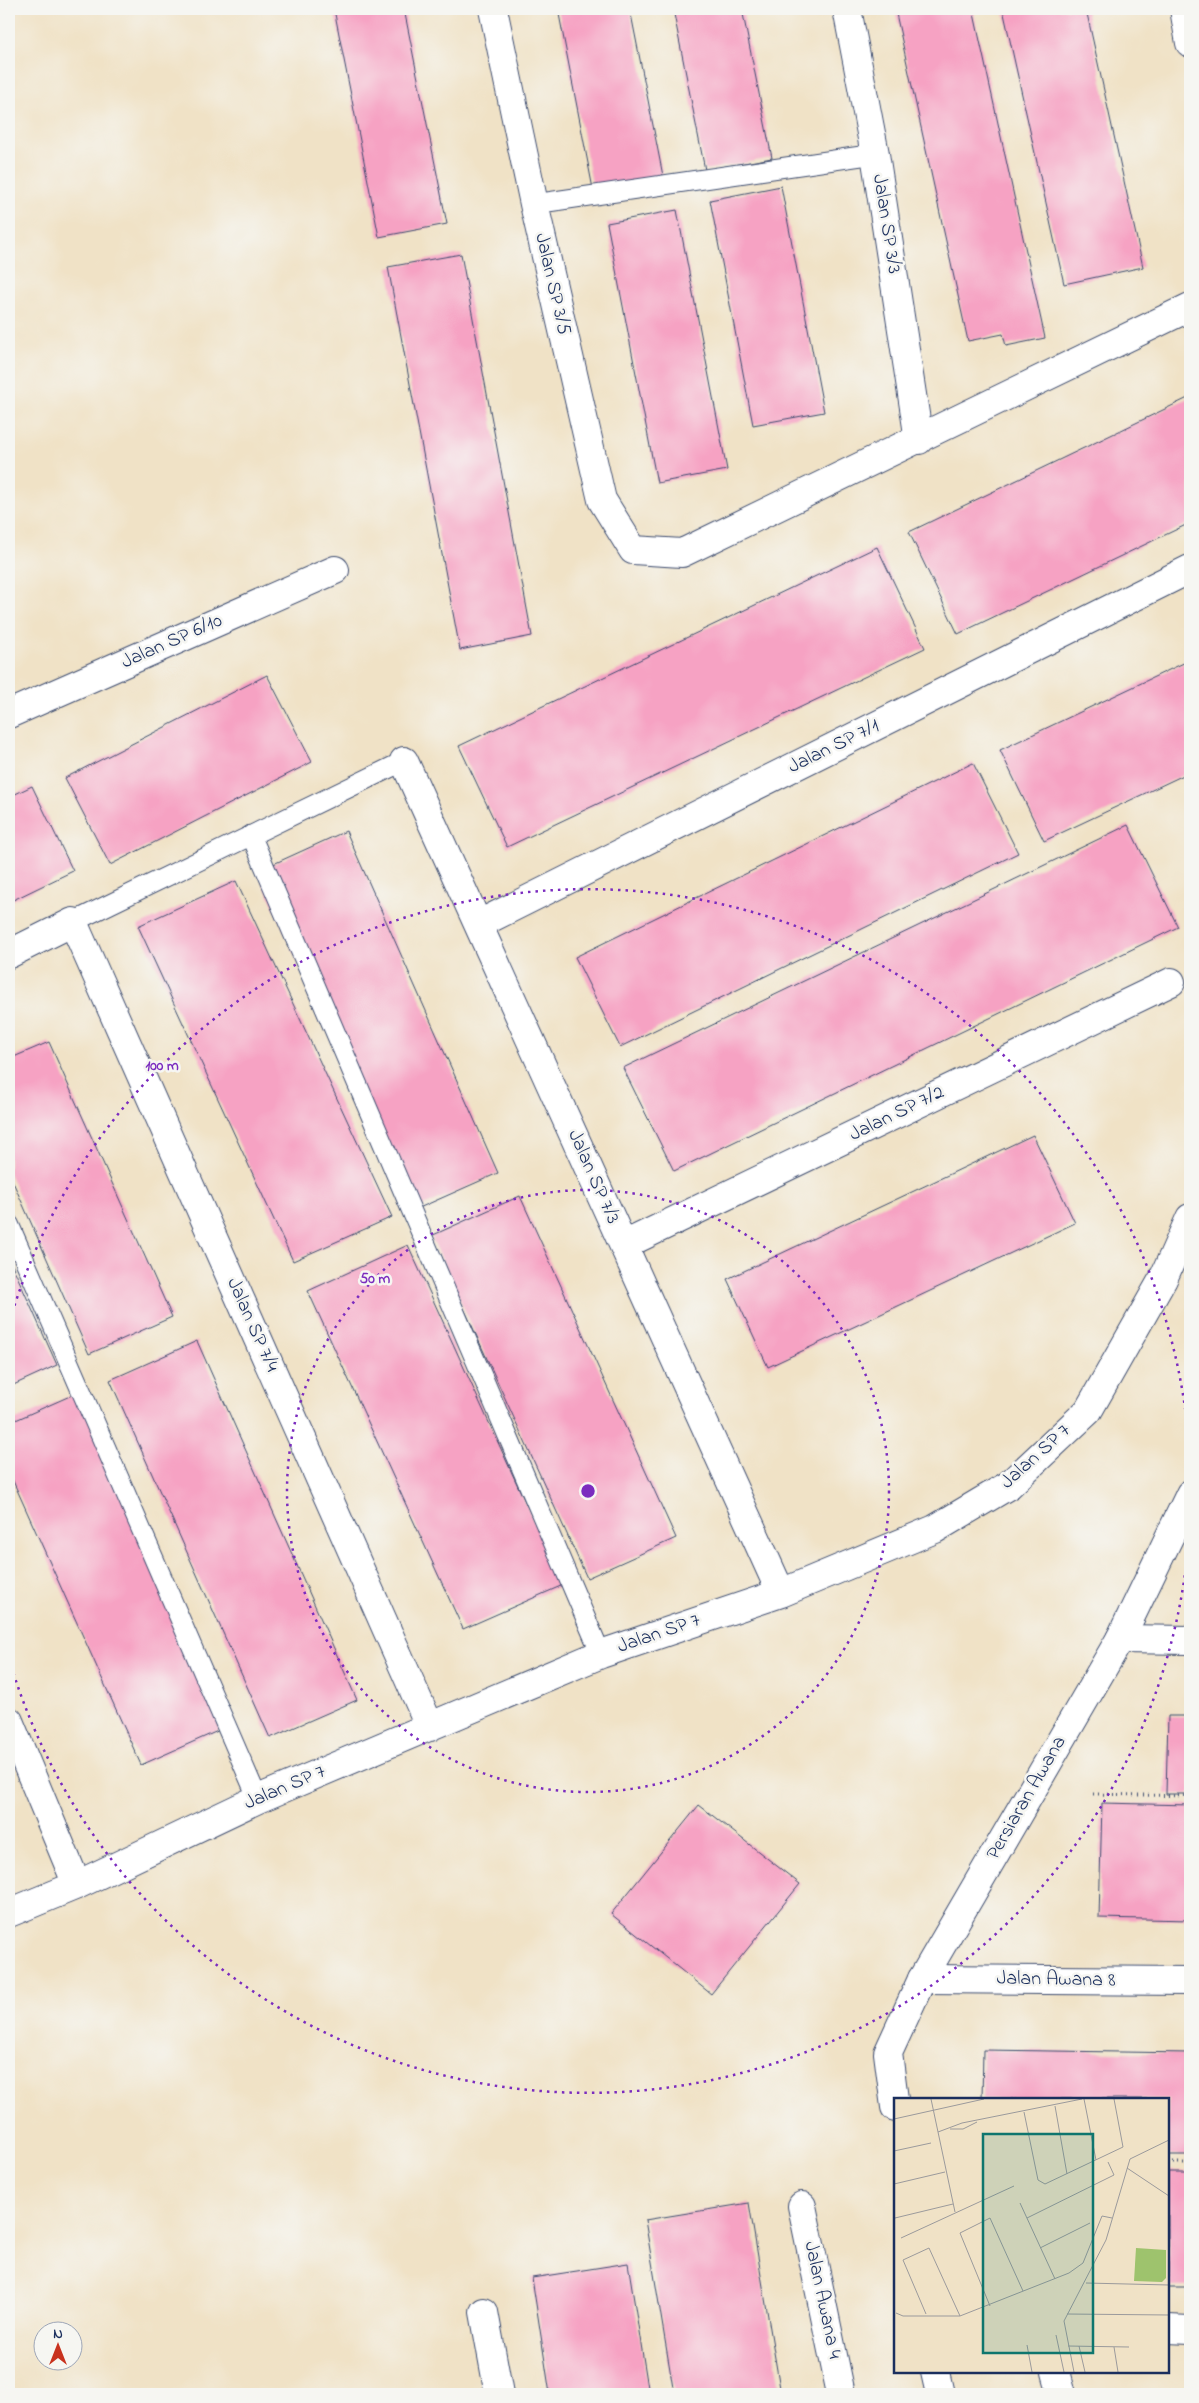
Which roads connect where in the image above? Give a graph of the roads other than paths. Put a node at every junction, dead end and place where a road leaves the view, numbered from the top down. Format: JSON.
{"nodes":[{"id":1,"x":494,"y":9,"type":"edge"},
{"id":2,"x":847,"y":9,"type":"edge"},
{"id":3,"x":1184,"y":9,"type":"edge"},
{"id":4,"x":1190,"y":43,"type":"edge"},
{"id":5,"x":875,"y":154,"type":"junction"},
{"id":6,"x":534,"y":204,"type":"junction"},
{"id":7,"x":1190,"y":307,"type":"edge"},
{"id":8,"x":920,"y":440,"type":"junction"},
{"id":9,"x":1190,"y":569,"type":"edge"},
{"id":10,"x":335,"y":570,"type":"dead end"},
{"id":11,"x":9,"y":714,"type":"edge"},
{"id":12,"x":404,"y":761,"type":"joint"},
{"id":13,"x":251,"y":836,"type":"junction"},
{"id":14,"x":73,"y":922,"type":"junction"},
{"id":15,"x":479,"y":924,"type":"junction"},
{"id":16,"x":9,"y":954,"type":"edge"},
{"id":17,"x":1171,"y":982,"type":"dead end"},
{"id":18,"x":1190,"y":1218,"type":"edge"},
{"id":19,"x":9,"y":1224,"type":"edge"},
{"id":20,"x":624,"y":1245,"type":"junction"},
{"id":21,"x":1190,"y":1494,"type":"edge"},
{"id":22,"x":781,"y":1593,"type":"junction"},
{"id":23,"x":1120,"y":1638,"type":"junction"},
{"id":24,"x":1190,"y":1640,"type":"edge"},
{"id":25,"x":600,"y":1654,"type":"junction"},
{"id":26,"x":9,"y":1721,"type":"edge"},
{"id":27,"x":430,"y":1727,"type":"junction"},
{"id":28,"x":258,"y":1799,"type":"junction"},
{"id":29,"x":77,"y":1885,"type":"junction"},
{"id":30,"x":9,"y":1913,"type":"edge"},
{"id":31,"x":922,"y":1979,"type":"junction"},
{"id":32,"x":1190,"y":1982,"type":"edge"},
{"id":33,"x":894,"y":2099,"type":"edge"},
{"id":34,"x":802,"y":2206,"type":"dead end"},
{"id":35,"x":484,"y":2312,"type":"dead end"},
{"id":36,"x":1169,"y":2329,"type":"edge"},
{"id":37,"x":1190,"y":2330,"type":"edge"},
{"id":38,"x":935,"y":2373,"type":"edge"},
{"id":39,"x":1056,"y":2373,"type":"edge"},
{"id":40,"x":499,"y":2394,"type":"edge"},
{"id":41,"x":841,"y":2394,"type":"edge"},
{"id":42,"x":940,"y":2394,"type":"edge"},
{"id":43,"x":1062,"y":2394,"type":"edge"}],
"edges":[{"from":1,"to":6,"type":"street","name":"Jalan SP 3/5"},
{"from":2,"to":5,"type":"street","name":"Jalan SP 3/3"},
{"from":3,"to":4,"type":"street"},
{"from":5,"to":6,"type":"lane"},
{"from":5,"to":8,"type":"street","name":"Jalan SP 3/3"},
{"from":6,"to":8,"type":"street","name":"Jalan SP 3/5"},
{"from":7,"to":8,"type":"street"},
{"from":9,"to":15,"type":"street","name":"Jalan SP 7/1"},
{"from":10,"to":11,"type":"street","name":"Jalan SP 6/10"},
{"from":12,"to":13,"type":"lane"},
{"from":12,"to":15,"type":"street","name":"Jalan SP 7/3"},
{"from":13,"to":14,"type":"lane"},
{"from":13,"to":25,"type":"lane"},
{"from":14,"to":16,"type":"street"},
{"from":14,"to":27,"type":"street","name":"Jalan SP 7/4"},
{"from":15,"to":20,"type":"street","name":"Jalan SP 7/3"},
{"from":17,"to":20,"type":"street","name":"Jalan SP 7/2"},
{"from":18,"to":22,"type":"street","name":"Jalan SP 7"},
{"from":19,"to":28,"type":"lane"},
{"from":20,"to":22,"type":"street","name":"Jalan SP 7/3"},
{"from":21,"to":23,"type":"street","name":"Persiaran Awana"},
{"from":22,"to":25,"type":"street","name":"Jalan SP 7"},
{"from":23,"to":24,"type":"street"},
{"from":23,"to":31,"type":"street","name":"Persiaran Awana"},
{"from":25,"to":27,"type":"street","name":"Jalan SP 7"},
{"from":26,"to":29,"type":"street"},
{"from":27,"to":28,"type":"street","name":"Jalan SP 7"},
{"from":28,"to":29,"type":"street","name":"Jalan SP 7"},
{"from":29,"to":30,"type":"street","name":"Jalan SP 7"},
{"from":31,"to":32,"type":"street","name":"Jalan Awana 8"},
{"from":31,"to":33,"type":"street","name":"Persiaran Awana"},
{"from":34,"to":41,"type":"street","name":"Jalan Awana 4"},
{"from":35,"to":40,"type":"street"},
{"from":36,"to":37,"type":"street"},
{"from":38,"to":42,"type":"street"},
{"from":39,"to":43,"type":"street"}]}
